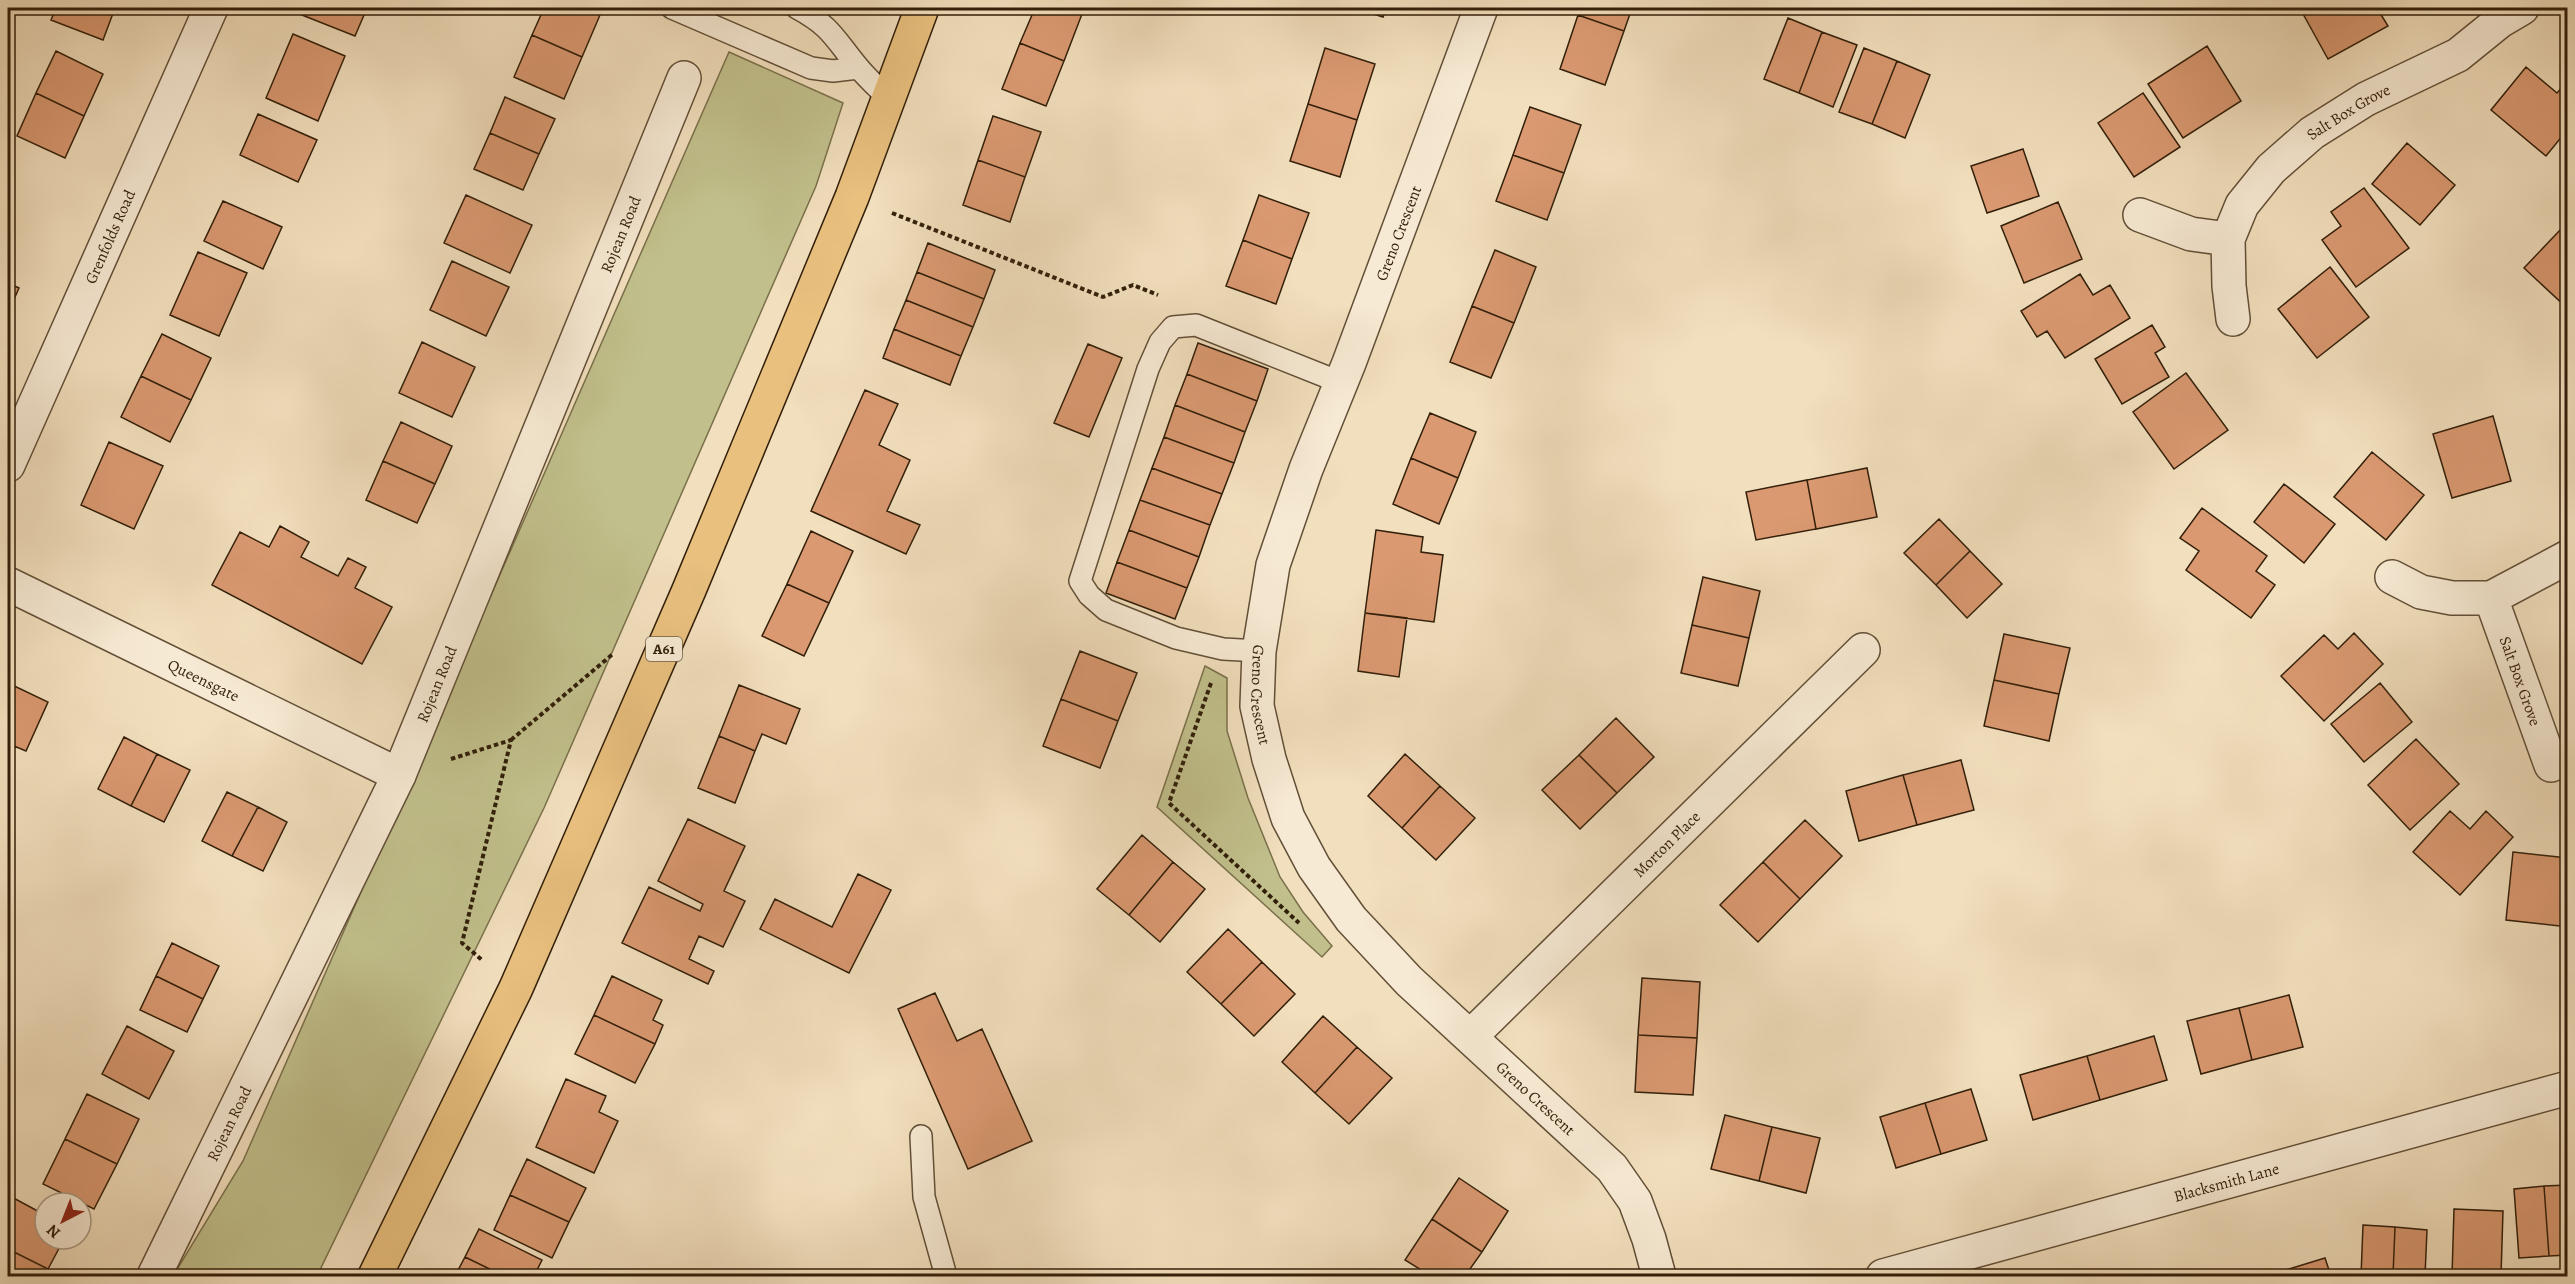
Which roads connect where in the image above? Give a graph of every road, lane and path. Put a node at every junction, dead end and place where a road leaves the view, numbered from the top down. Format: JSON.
{"nodes":[{"id":1,"x":211,"y":8,"type":"edge"},
{"id":2,"x":672,"y":8,"type":"edge"},
{"id":3,"x":797,"y":8,"type":"edge"},
{"id":4,"x":922,"y":8,"type":"edge"},
{"id":5,"x":1482,"y":8,"type":"edge"},
{"id":6,"x":2504,"y":12,"type":"edge"},
{"id":7,"x":858,"y":68,"type":"junction"},
{"id":8,"x":684,"y":78,"type":"dead end"},
{"id":9,"x":888,"y":98,"type":"junction"},
{"id":10,"x":852,"y":197,"type":"junction"},
{"id":11,"x":2140,"y":215,"type":"dead end"},
{"id":12,"x":2228,"y":239,"type":"junction"},
{"id":13,"x":1165,"y":297,"type":"dead end"},
{"id":14,"x":2233,"y":319,"type":"dead end"},
{"id":15,"x":1342,"y":383,"type":"junction"},
{"id":16,"x":15,"y":431,"type":"edge"},
{"id":17,"x":8,"y":465,"type":"edge"},
{"id":18,"x":2568,"y":557,"type":"edge"},
{"id":19,"x":2392,"y":578,"type":"dead end"},
{"id":20,"x":8,"y":584,"type":"edge"},
{"id":21,"x":2491,"y":598,"type":"junction"},
{"id":22,"x":1223,"y":649,"type":"junction"},
{"id":23,"x":618,"y":650,"type":"dead end"},
{"id":24,"x":1863,"y":650,"type":"dead end"},
{"id":25,"x":1259,"y":651,"type":"junction"},
{"id":26,"x":512,"y":740,"type":"junction"},
{"id":27,"x":2551,"y":765,"type":"dead end"},
{"id":28,"x":399,"y":775,"type":"junction"},
{"id":29,"x":1351,"y":919,"type":"junction"},
{"id":30,"x":516,"y":988,"type":"junction"},
{"id":31,"x":1471,"y":1036,"type":"junction"},
{"id":32,"x":2568,"y":1088,"type":"edge"},
{"id":33,"x":921,"y":1136,"type":"dead end"},
{"id":34,"x":1940,"y":1269,"type":"edge"},
{"id":35,"x":154,"y":1276,"type":"edge"},
{"id":36,"x":375,"y":1276,"type":"edge"},
{"id":37,"x":946,"y":1276,"type":"edge"},
{"id":38,"x":1659,"y":1276,"type":"edge"},
{"id":39,"x":1883,"y":1276,"type":"edge"}],
"edges":[{"from":1,"to":16,"type":"street","name":"Grenfolds Road"},
{"from":2,"to":7,"type":"lane"},
{"from":3,"to":7,"type":"lane"},
{"from":4,"to":9,"type":"highway","number":"A61"},
{"from":5,"to":15,"type":"street","name":"Greno Crescent"},
{"from":6,"to":12,"type":"street","name":"Salt Box Grove"},
{"from":7,"to":9,"type":"lane"},
{"from":8,"to":28,"type":"street","name":"Rojean Road"},
{"from":9,"to":10,"type":"highway","number":"A61"},
{"from":10,"to":13,"type":"path"},
{"from":10,"to":30,"type":"highway","number":"A61"},
{"from":11,"to":12,"type":"street"},
{"from":12,"to":14,"type":"street","name":"Salt Box Grove"},
{"from":15,"to":22,"type":"lane"},
{"from":15,"to":25,"type":"street","name":"Greno Crescent"},
{"from":16,"to":17,"type":"street","name":"Grenfolds Road"},
{"from":18,"to":21,"type":"street"},
{"from":19,"to":21,"type":"street"},
{"from":20,"to":28,"type":"street","name":"Queensgate"},
{"from":21,"to":27,"type":"street","name":"Salt Box Grove"},
{"from":22,"to":25,"type":"lane"},
{"from":22,"to":29,"type":"path"},
{"from":23,"to":26,"type":"path"},
{"from":24,"to":31,"type":"street","name":"Morton Place"},
{"from":25,"to":29,"type":"street","name":"Greno Crescent"},
{"from":26,"to":28,"type":"path"},
{"from":26,"to":30,"type":"path"},
{"from":28,"to":35,"type":"street","name":"Rojean Road"},
{"from":29,"to":31,"type":"street","name":"Greno Crescent"},
{"from":30,"to":36,"type":"highway","number":"A61"},
{"from":31,"to":38,"type":"street","name":"Greno Crescent"},
{"from":32,"to":34,"type":"street","name":"Blacksmith Lane"},
{"from":33,"to":37,"type":"lane"},
{"from":34,"to":39,"type":"street","name":"Blacksmith Lane"}]}
